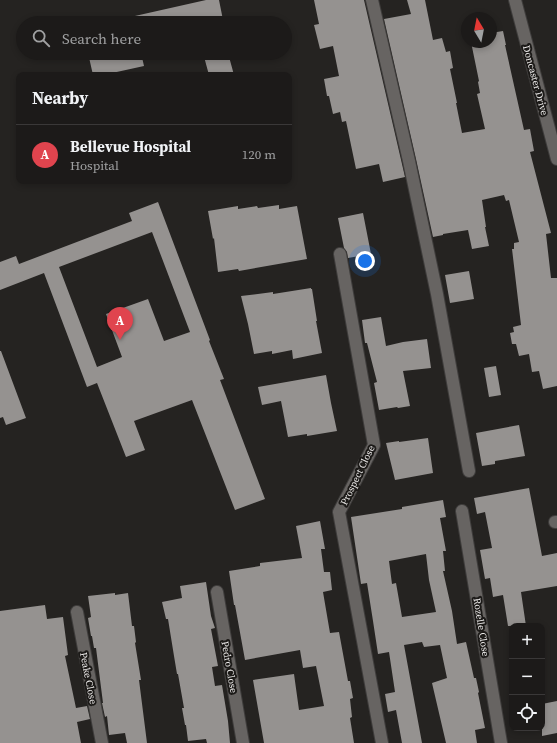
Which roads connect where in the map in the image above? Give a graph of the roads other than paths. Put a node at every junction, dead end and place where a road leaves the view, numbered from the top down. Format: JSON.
{"nodes":[{"id":1,"x":372,"y":0,"type":"edge"},
{"id":2,"x":515,"y":0,"type":"edge"},
{"id":3,"x":557,"y":159,"type":"edge"},
{"id":4,"x":340,"y":254,"type":"dead end"},
{"id":5,"x":469,"y":471,"type":"dead end"},
{"id":6,"x":462,"y":511,"type":"dead end"},
{"id":7,"x":217,"y":592,"type":"dead end"},
{"id":8,"x":77,"y":612,"type":"dead end"},
{"id":9,"x":102,"y":743,"type":"edge"},
{"id":10,"x":243,"y":743,"type":"edge"},
{"id":11,"x":382,"y":743,"type":"edge"},
{"id":12,"x":501,"y":743,"type":"edge"}],
"edges":[{"from":1,"to":5,"type":"street"},
{"from":2,"to":3,"type":"street","name":"Doncaster Drive"},
{"from":4,"to":11,"type":"street","name":"Prospect Close"},
{"from":6,"to":12,"type":"street","name":"Rozelle Close"},
{"from":7,"to":10,"type":"street","name":"Pedro Close"},
{"from":8,"to":9,"type":"street","name":"Peake Close"}]}
